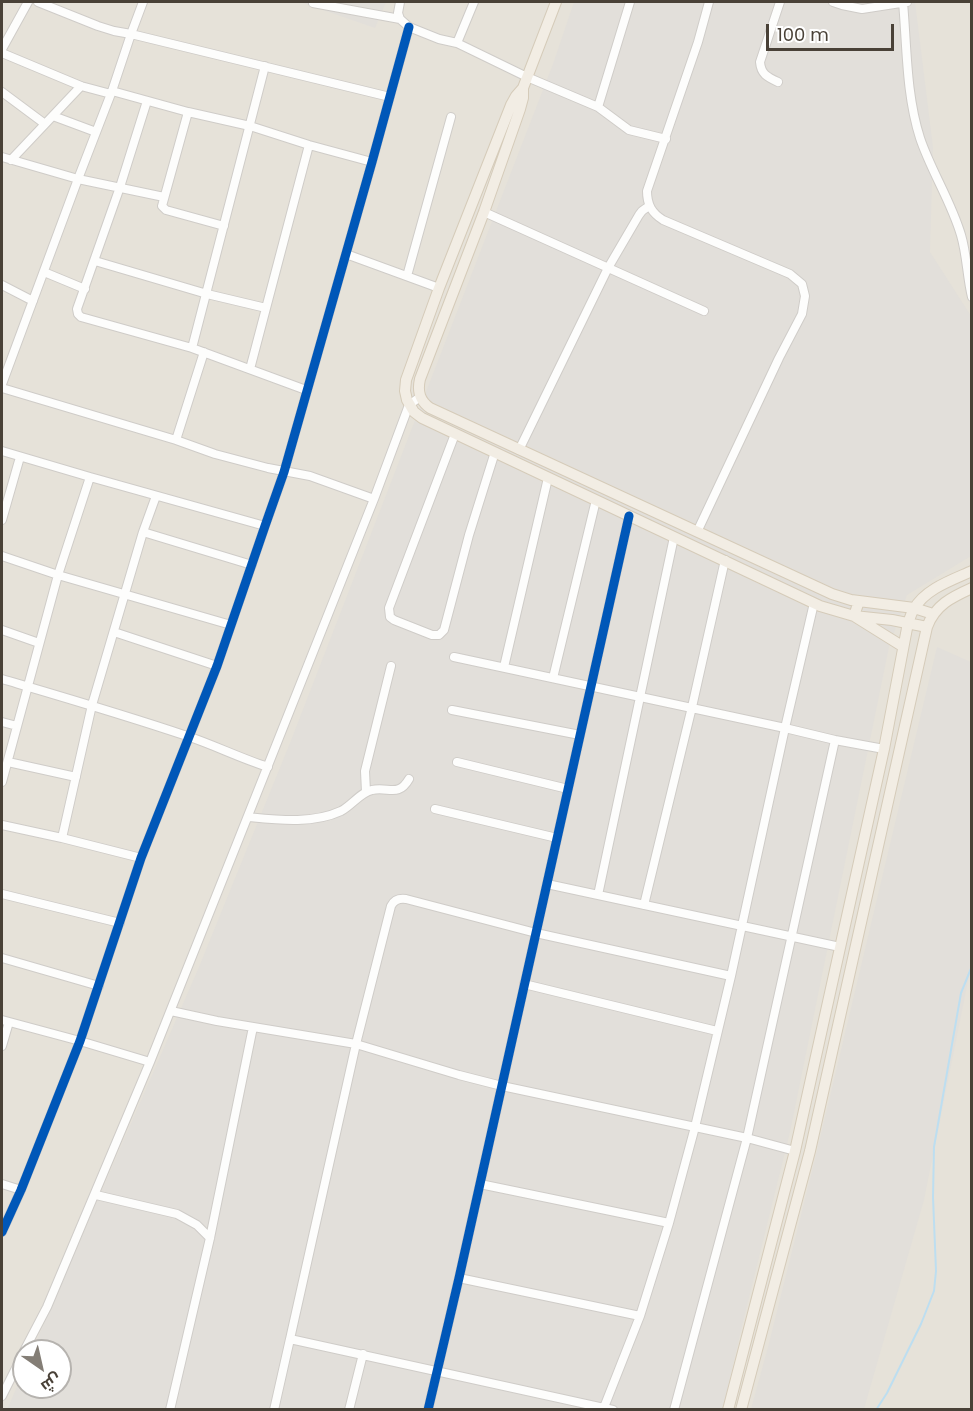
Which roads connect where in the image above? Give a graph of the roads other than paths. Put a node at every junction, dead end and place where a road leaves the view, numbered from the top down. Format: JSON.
{"nodes":[{"id":1,"x":28,"y":2,"type":"edge"},
{"id":2,"x":38,"y":2,"type":"edge"},
{"id":3,"x":143,"y":2,"type":"edge"},
{"id":4,"x":400,"y":2,"type":"edge"},
{"id":5,"x":474,"y":2,"type":"edge"},
{"id":6,"x":556,"y":2,"type":"edge"},
{"id":7,"x":630,"y":2,"type":"edge"},
{"id":8,"x":709,"y":2,"type":"edge"},
{"id":9,"x":780,"y":2,"type":"edge"},
{"id":10,"x":833,"y":2,"type":"edge"},
{"id":11,"x":905,"y":2,"type":"edge"},
{"id":12,"x":313,"y":3,"type":"edge"},
{"id":13,"x":883,"y":3,"type":"edge"},
{"id":14,"x":400,"y":19,"type":"junction"},
{"id":15,"x":409,"y":27,"type":"junction"},
{"id":16,"x":131,"y":34,"type":"junction"},
{"id":17,"x":457,"y":43,"type":"junction"},
{"id":18,"x":2,"y":51,"type":"edge"},
{"id":19,"x":265,"y":66,"type":"junction"},
{"id":20,"x":527,"y":77,"type":"junction"},
{"id":21,"x":778,"y":82,"type":"dead end"},
{"id":22,"x":81,"y":86,"type":"junction"},
{"id":23,"x":523,"y":88,"type":"junction"},
{"id":24,"x":2,"y":92,"type":"edge"},
{"id":25,"x":112,"y":93,"type":"junction"},
{"id":26,"x":390,"y":97,"type":"junction"},
{"id":27,"x":147,"y":101,"type":"junction"},
{"id":28,"x":598,"y":107,"type":"junction"},
{"id":29,"x":188,"y":112,"type":"junction"},
{"id":30,"x":53,"y":116,"type":"junction"},
{"id":31,"x":451,"y":117,"type":"dead end"},
{"id":32,"x":45,"y":124,"type":"junction"},
{"id":33,"x":250,"y":126,"type":"junction"},
{"id":34,"x":96,"y":132,"type":"junction"},
{"id":35,"x":666,"y":139,"type":"junction"},
{"id":36,"x":309,"y":145,"type":"junction"},
{"id":37,"x":2,"y":157,"type":"edge"},
{"id":38,"x":11,"y":160,"type":"junction"},
{"id":39,"x":372,"y":162,"type":"junction"},
{"id":40,"x":78,"y":178,"type":"junction"},
{"id":41,"x":120,"y":187,"type":"junction"},
{"id":42,"x":164,"y":197,"type":"junction"},
{"id":43,"x":649,"y":206,"type":"junction"},
{"id":44,"x":484,"y":212,"type":"junction"},
{"id":45,"x":224,"y":226,"type":"junction"},
{"id":46,"x":346,"y":254,"type":"junction"},
{"id":47,"x":95,"y":261,"type":"junction"},
{"id":48,"x":608,"y":268,"type":"junction"},
{"id":49,"x":44,"y":272,"type":"junction"},
{"id":50,"x":406,"y":276,"type":"junction"},
{"id":51,"x":2,"y":285,"type":"edge"},
{"id":52,"x":439,"y":288,"type":"junction"},
{"id":53,"x":85,"y":289,"type":"junction"},
{"id":54,"x":207,"y":294,"type":"junction"},
{"id":55,"x":972,"y":297,"type":"edge"},
{"id":56,"x":33,"y":301,"type":"junction"},
{"id":57,"x":266,"y":308,"type":"junction"},
{"id":58,"x":704,"y":311,"type":"dead end"},
{"id":59,"x":192,"y":348,"type":"junction"},
{"id":60,"x":204,"y":352,"type":"junction"},
{"id":61,"x":249,"y":369,"type":"junction"},
{"id":62,"x":2,"y":386,"type":"edge"},
{"id":63,"x":306,"y":390,"type":"junction"},
{"id":64,"x":420,"y":396,"type":"junction"},
{"id":65,"x":409,"y":405,"type":"junction"},
{"id":66,"x":455,"y":434,"type":"junction"},
{"id":67,"x":176,"y":440,"type":"junction"},
{"id":68,"x":519,"y":450,"type":"junction"},
{"id":69,"x":2,"y":451,"type":"edge"},
{"id":70,"x":495,"y":452,"type":"junction"},
{"id":71,"x":20,"y":457,"type":"junction"},
{"id":72,"x":284,"y":472,"type":"junction"},
{"id":73,"x":90,"y":477,"type":"junction"},
{"id":74,"x":549,"y":478,"type":"junction"},
{"id":75,"x":156,"y":496,"type":"junction"},
{"id":76,"x":374,"y":499,"type":"junction"},
{"id":77,"x":596,"y":500,"type":"junction"},
{"id":78,"x":629,"y":516,"type":"junction"},
{"id":79,"x":2,"y":520,"type":"edge"},
{"id":80,"x":265,"y":526,"type":"junction"},
{"id":81,"x":143,"y":532,"type":"junction"},
{"id":82,"x":697,"y":532,"type":"junction"},
{"id":83,"x":674,"y":537,"type":"junction"},
{"id":84,"x":2,"y":556,"type":"edge"},
{"id":85,"x":725,"y":560,"type":"junction"},
{"id":86,"x":252,"y":565,"type":"junction"},
{"id":87,"x":972,"y":571,"type":"edge"},
{"id":88,"x":58,"y":575,"type":"junction"},
{"id":89,"x":972,"y":588,"type":"edge"},
{"id":90,"x":124,"y":594,"type":"junction"},
{"id":91,"x":859,"y":601,"type":"junction"},
{"id":92,"x":814,"y":603,"type":"junction"},
{"id":93,"x":914,"y":608,"type":"junction"},
{"id":94,"x":933,"y":614,"type":"junction"},
{"id":95,"x":854,"y":616,"type":"junction"},
{"id":96,"x":908,"y":623,"type":"junction"},
{"id":97,"x":231,"y":625,"type":"junction"},
{"id":98,"x":927,"y":627,"type":"junction"},
{"id":99,"x":2,"y":630,"type":"edge"},
{"id":100,"x":114,"y":632,"type":"junction"},
{"id":101,"x":39,"y":642,"type":"junction"},
{"id":102,"x":903,"y":646,"type":"junction"},
{"id":103,"x":454,"y":657,"type":"dead end"},
{"id":104,"x":217,"y":666,"type":"junction"},
{"id":105,"x":391,"y":666,"type":"dead end"},
{"id":106,"x":504,"y":667,"type":"junction"},
{"id":107,"x":553,"y":678,"type":"junction"},
{"id":108,"x":2,"y":679,"type":"edge"},
{"id":109,"x":27,"y":686,"type":"junction"},
{"id":110,"x":591,"y":686,"type":"junction"},
{"id":111,"x":640,"y":696,"type":"junction"},
{"id":112,"x":92,"y":705,"type":"junction"},
{"id":113,"x":692,"y":707,"type":"junction"},
{"id":114,"x":452,"y":710,"type":"dead end"},
{"id":115,"x":2,"y":722,"type":"edge"},
{"id":116,"x":17,"y":726,"type":"junction"},
{"id":117,"x":785,"y":728,"type":"junction"},
{"id":118,"x":580,"y":735,"type":"junction"},
{"id":119,"x":190,"y":737,"type":"junction"},
{"id":120,"x":835,"y":740,"type":"junction"},
{"id":121,"x":884,"y":749,"type":"junction"},
{"id":122,"x":8,"y":762,"type":"junction"},
{"id":123,"x":457,"y":762,"type":"dead end"},
{"id":124,"x":268,"y":766,"type":"junction"},
{"id":125,"x":76,"y":777,"type":"junction"},
{"id":126,"x":409,"y":779,"type":"dead end"},
{"id":127,"x":2,"y":782,"type":"edge"},
{"id":128,"x":568,"y":789,"type":"junction"},
{"id":129,"x":366,"y":792,"type":"junction"},
{"id":130,"x":435,"y":809,"type":"dead end"},
{"id":131,"x":248,"y":817,"type":"junction"},
{"id":132,"x":2,"y":825,"type":"edge"},
{"id":133,"x":62,"y":838,"type":"junction"},
{"id":134,"x":557,"y":838,"type":"junction"},
{"id":135,"x":141,"y":858,"type":"junction"},
{"id":136,"x":547,"y":884,"type":"junction"},
{"id":137,"x":2,"y":894,"type":"edge"},
{"id":138,"x":598,"y":895,"type":"junction"},
{"id":139,"x":644,"y":904,"type":"junction"},
{"id":140,"x":120,"y":923,"type":"junction"},
{"id":141,"x":742,"y":926,"type":"junction"},
{"id":142,"x":536,"y":933,"type":"junction"},
{"id":143,"x":792,"y":937,"type":"junction"},
{"id":144,"x":840,"y":947,"type":"junction"},
{"id":145,"x":2,"y":958,"type":"edge"},
{"id":146,"x":731,"y":976,"type":"junction"},
{"id":147,"x":524,"y":984,"type":"junction"},
{"id":148,"x":99,"y":986,"type":"junction"},
{"id":149,"x":171,"y":1011,"type":"junction"},
{"id":150,"x":5,"y":1021,"type":"edge"},
{"id":151,"x":253,"y":1027,"type":"junction"},
{"id":152,"x":717,"y":1031,"type":"junction"},
{"id":153,"x":80,"y":1041,"type":"junction"},
{"id":154,"x":356,"y":1044,"type":"junction"},
{"id":155,"x":2,"y":1046,"type":"edge"},
{"id":156,"x":150,"y":1062,"type":"junction"},
{"id":157,"x":502,"y":1086,"type":"junction"},
{"id":158,"x":695,"y":1127,"type":"junction"},
{"id":159,"x":747,"y":1138,"type":"junction"},
{"id":160,"x":795,"y":1151,"type":"junction"},
{"id":161,"x":2,"y":1184,"type":"edge"},
{"id":162,"x":480,"y":1184,"type":"junction"},
{"id":163,"x":21,"y":1190,"type":"junction"},
{"id":164,"x":96,"y":1195,"type":"junction"},
{"id":165,"x":669,"y":1223,"type":"junction"},
{"id":166,"x":2,"y":1232,"type":"edge"},
{"id":167,"x":210,"y":1238,"type":"junction"},
{"id":168,"x":459,"y":1278,"type":"junction"},
{"id":169,"x":640,"y":1316,"type":"junction"},
{"id":170,"x":30,"y":1339,"type":"edge"},
{"id":171,"x":290,"y":1339,"type":"junction"},
{"id":172,"x":363,"y":1354,"type":"junction"},
{"id":173,"x":436,"y":1370,"type":"junction"},
{"id":174,"x":12,"y":1376,"type":"edge"},
{"id":175,"x":2,"y":1396,"type":"edge"},
{"id":176,"x":603,"y":1409,"type":"edge"},
{"id":177,"x":170,"y":1410,"type":"edge"},
{"id":178,"x":274,"y":1410,"type":"edge"},
{"id":179,"x":349,"y":1410,"type":"edge"},
{"id":180,"x":428,"y":1410,"type":"edge"},
{"id":181,"x":613,"y":1410,"type":"edge"},
{"id":182,"x":674,"y":1410,"type":"edge"},
{"id":183,"x":728,"y":1410,"type":"edge"},
{"id":184,"x":741,"y":1410,"type":"edge"}],
"edges":[{"from":1,"to":18,"type":"street"},
{"from":2,"to":16,"type":"street"},
{"from":3,"to":16,"type":"street"},
{"from":4,"to":14,"type":"street"},
{"from":5,"to":17,"type":"street"},
{"from":6,"to":20,"type":"main road"},
{"from":7,"to":28,"type":"street"},
{"from":8,"to":35,"type":"street"},
{"from":9,"to":21,"type":"street"},
{"from":10,"to":13,"type":"street"},
{"from":11,"to":13,"type":"street"},
{"from":11,"to":55,"type":"street"},
{"from":12,"to":14,"type":"street"},
{"from":14,"to":15,"type":"street"},
{"from":15,"to":17,"type":"street"},
{"from":15,"to":26,"type":"street"},
{"from":16,"to":19,"type":"street"},
{"from":16,"to":25,"type":"street"},
{"from":17,"to":20,"type":"street"},
{"from":18,"to":22,"type":"street"},
{"from":19,"to":26,"type":"street"},
{"from":19,"to":33,"type":"street"},
{"from":20,"to":23,"type":"main road"},
{"from":20,"to":28,"type":"street"},
{"from":22,"to":25,"type":"street"},
{"from":22,"to":30,"type":"street"},
{"from":23,"to":44,"type":"main road"},
{"from":23,"to":52,"type":"main road"},
{"from":24,"to":32,"type":"street"},
{"from":25,"to":27,"type":"street"},
{"from":25,"to":34,"type":"street"},
{"from":26,"to":39,"type":"street"},
{"from":27,"to":29,"type":"street"},
{"from":27,"to":41,"type":"street"},
{"from":28,"to":35,"type":"street"},
{"from":29,"to":33,"type":"street"},
{"from":29,"to":42,"type":"street"},
{"from":30,"to":32,"type":"street"},
{"from":30,"to":34,"type":"street"},
{"from":31,"to":50,"type":"street"},
{"from":32,"to":38,"type":"street"},
{"from":33,"to":36,"type":"street"},
{"from":33,"to":45,"type":"street"},
{"from":34,"to":40,"type":"street"},
{"from":35,"to":43,"type":"street"},
{"from":36,"to":39,"type":"street"},
{"from":36,"to":57,"type":"street"},
{"from":37,"to":38,"type":"street"},
{"from":38,"to":40,"type":"street"},
{"from":39,"to":46,"type":"street"},
{"from":40,"to":41,"type":"street"},
{"from":40,"to":49,"type":"street"},
{"from":41,"to":42,"type":"street"},
{"from":41,"to":47,"type":"street"},
{"from":42,"to":45,"type":"street"},
{"from":43,"to":48,"type":"street"},
{"from":43,"to":82,"type":"street"},
{"from":44,"to":48,"type":"street"},
{"from":44,"to":64,"type":"main road"},
{"from":45,"to":54,"type":"street"},
{"from":46,"to":50,"type":"street"},
{"from":46,"to":63,"type":"street"},
{"from":47,"to":53,"type":"street"},
{"from":47,"to":54,"type":"street"},
{"from":48,"to":58,"type":"street"},
{"from":48,"to":68,"type":"street"},
{"from":49,"to":53,"type":"street"},
{"from":49,"to":56,"type":"street"},
{"from":50,"to":52,"type":"street"},
{"from":51,"to":56,"type":"street"},
{"from":52,"to":65,"type":"main road"},
{"from":53,"to":59,"type":"street"},
{"from":54,"to":57,"type":"street"},
{"from":54,"to":59,"type":"street"},
{"from":56,"to":62,"type":"street"},
{"from":57,"to":61,"type":"street"},
{"from":59,"to":60,"type":"street"},
{"from":60,"to":61,"type":"street"},
{"from":60,"to":67,"type":"street"},
{"from":61,"to":63,"type":"street"},
{"from":62,"to":67,"type":"street"},
{"from":63,"to":72,"type":"street"},
{"from":64,"to":65,"type":"street"},
{"from":64,"to":68,"type":"main road"},
{"from":65,"to":66,"type":"main road"},
{"from":65,"to":76,"type":"street"},
{"from":66,"to":70,"type":"main road"},
{"from":66,"to":70,"type":"street"},
{"from":67,"to":72,"type":"street"},
{"from":68,"to":82,"type":"main road"},
{"from":69,"to":71,"type":"street"},
{"from":70,"to":74,"type":"main road"},
{"from":71,"to":73,"type":"street"},
{"from":71,"to":79,"type":"street"},
{"from":72,"to":76,"type":"street"},
{"from":72,"to":80,"type":"street"},
{"from":73,"to":75,"type":"street"},
{"from":73,"to":88,"type":"street"},
{"from":74,"to":77,"type":"main road"},
{"from":74,"to":106,"type":"street"},
{"from":75,"to":80,"type":"street"},
{"from":75,"to":81,"type":"street"},
{"from":76,"to":124,"type":"street"},
{"from":77,"to":78,"type":"main road"},
{"from":77,"to":107,"type":"street"},
{"from":78,"to":83,"type":"main road"},
{"from":78,"to":110,"type":"street"},
{"from":80,"to":86,"type":"street"},
{"from":81,"to":86,"type":"street"},
{"from":81,"to":90,"type":"street"},
{"from":82,"to":91,"type":"main road"},
{"from":83,"to":85,"type":"main road"},
{"from":83,"to":111,"type":"street"},
{"from":84,"to":88,"type":"street"},
{"from":85,"to":92,"type":"main road"},
{"from":85,"to":113,"type":"street"},
{"from":86,"to":97,"type":"street"},
{"from":87,"to":93,"type":"main road"},
{"from":88,"to":90,"type":"street"},
{"from":88,"to":101,"type":"street"},
{"from":89,"to":94,"type":"main road"},
{"from":90,"to":97,"type":"street"},
{"from":90,"to":100,"type":"street"},
{"from":91,"to":93,"type":"main road"},
{"from":91,"to":95,"type":"main road"},
{"from":92,"to":95,"type":"main road"},
{"from":92,"to":117,"type":"street"},
{"from":93,"to":94,"type":"main road"},
{"from":93,"to":96,"type":"main road"},
{"from":94,"to":98,"type":"main road"},
{"from":95,"to":96,"type":"main road"},
{"from":95,"to":102,"type":"main road"},
{"from":96,"to":98,"type":"main road"},
{"from":96,"to":102,"type":"main road"},
{"from":97,"to":104,"type":"street"},
{"from":98,"to":184,"type":"main road"},
{"from":99,"to":101,"type":"street"},
{"from":100,"to":104,"type":"street"},
{"from":100,"to":112,"type":"street"},
{"from":101,"to":109,"type":"street"},
{"from":102,"to":121,"type":"main road"},
{"from":103,"to":106,"type":"street"},
{"from":104,"to":119,"type":"street"},
{"from":105,"to":129,"type":"street"},
{"from":106,"to":107,"type":"street"},
{"from":107,"to":110,"type":"street"},
{"from":108,"to":109,"type":"street"},
{"from":109,"to":112,"type":"street"},
{"from":109,"to":116,"type":"street"},
{"from":110,"to":111,"type":"street"},
{"from":110,"to":118,"type":"street"},
{"from":111,"to":113,"type":"street"},
{"from":111,"to":138,"type":"street"},
{"from":112,"to":119,"type":"street"},
{"from":112,"to":125,"type":"street"},
{"from":113,"to":117,"type":"street"},
{"from":113,"to":139,"type":"street"},
{"from":114,"to":118,"type":"street"},
{"from":115,"to":116,"type":"street"},
{"from":116,"to":122,"type":"street"},
{"from":117,"to":120,"type":"street"},
{"from":117,"to":141,"type":"street"},
{"from":118,"to":128,"type":"street"},
{"from":119,"to":124,"type":"street"},
{"from":119,"to":135,"type":"street"},
{"from":120,"to":121,"type":"street"},
{"from":120,"to":143,"type":"street"},
{"from":121,"to":144,"type":"main road"},
{"from":122,"to":125,"type":"street"},
{"from":122,"to":127,"type":"street"},
{"from":123,"to":128,"type":"street"},
{"from":124,"to":131,"type":"street"},
{"from":125,"to":133,"type":"street"},
{"from":126,"to":129,"type":"street"},
{"from":128,"to":134,"type":"street"},
{"from":129,"to":131,"type":"street"},
{"from":130,"to":134,"type":"street"},
{"from":131,"to":149,"type":"street"},
{"from":132,"to":133,"type":"street"},
{"from":133,"to":135,"type":"street"},
{"from":134,"to":136,"type":"street"},
{"from":135,"to":140,"type":"street"},
{"from":136,"to":138,"type":"street"},
{"from":136,"to":142,"type":"street"},
{"from":137,"to":140,"type":"street"},
{"from":138,"to":139,"type":"street"},
{"from":139,"to":141,"type":"street"},
{"from":140,"to":148,"type":"street"},
{"from":141,"to":143,"type":"street"},
{"from":141,"to":146,"type":"street"},
{"from":142,"to":146,"type":"street"},
{"from":142,"to":147,"type":"street"},
{"from":142,"to":154,"type":"street"},
{"from":143,"to":144,"type":"street"},
{"from":143,"to":159,"type":"street"},
{"from":144,"to":160,"type":"main road"},
{"from":145,"to":148,"type":"street"},
{"from":146,"to":152,"type":"street"},
{"from":147,"to":152,"type":"street"},
{"from":147,"to":157,"type":"street"},
{"from":148,"to":153,"type":"street"},
{"from":149,"to":151,"type":"street"},
{"from":149,"to":156,"type":"street"},
{"from":150,"to":153,"type":"street"},
{"from":150,"to":155,"type":"street"},
{"from":151,"to":154,"type":"street"},
{"from":151,"to":167,"type":"street"},
{"from":152,"to":158,"type":"street"},
{"from":153,"to":156,"type":"street"},
{"from":153,"to":163,"type":"street"},
{"from":154,"to":157,"type":"street"},
{"from":154,"to":171,"type":"street"},
{"from":156,"to":164,"type":"street"},
{"from":157,"to":158,"type":"street"},
{"from":157,"to":162,"type":"street"},
{"from":158,"to":159,"type":"street"},
{"from":158,"to":165,"type":"street"},
{"from":159,"to":160,"type":"street"},
{"from":159,"to":182,"type":"street"},
{"from":160,"to":183,"type":"main road"},
{"from":161,"to":163,"type":"street"},
{"from":162,"to":165,"type":"street"},
{"from":162,"to":168,"type":"street"},
{"from":163,"to":166,"type":"street"},
{"from":164,"to":167,"type":"street"},
{"from":164,"to":170,"type":"street"},
{"from":165,"to":169,"type":"street"},
{"from":167,"to":177,"type":"street"},
{"from":168,"to":169,"type":"street"},
{"from":168,"to":173,"type":"street"},
{"from":169,"to":176,"type":"street"},
{"from":171,"to":172,"type":"street"},
{"from":171,"to":178,"type":"street"},
{"from":172,"to":173,"type":"street"},
{"from":172,"to":179,"type":"street"},
{"from":173,"to":176,"type":"street"},
{"from":173,"to":180,"type":"street"},
{"from":174,"to":175,"type":"street"},
{"from":176,"to":181,"type":"street"}]}
